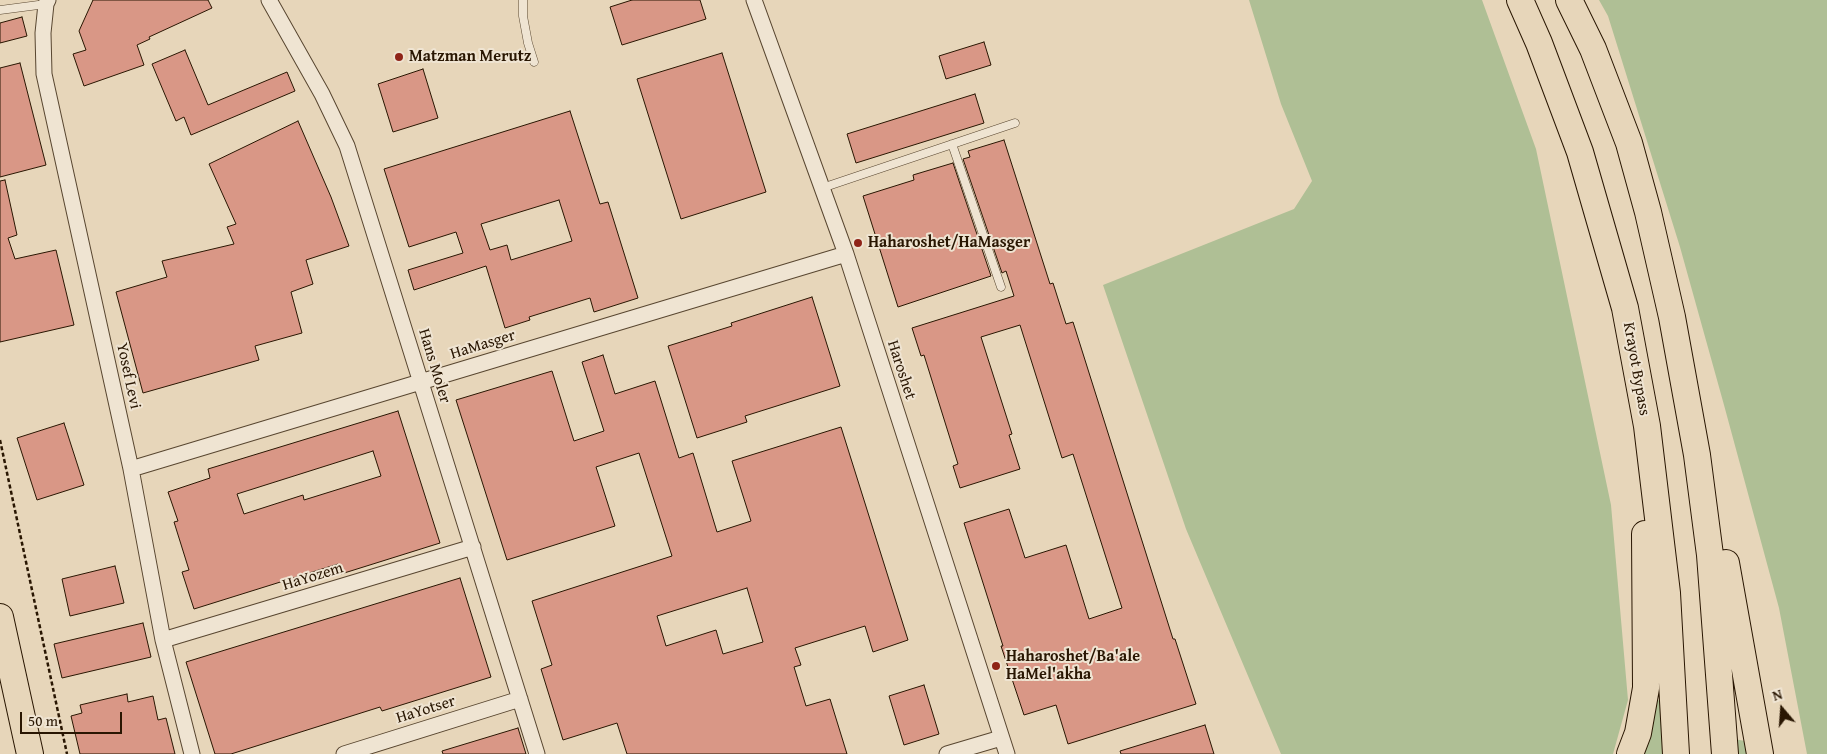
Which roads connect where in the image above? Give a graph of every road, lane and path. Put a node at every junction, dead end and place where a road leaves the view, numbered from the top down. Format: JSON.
{"nodes":[{"id":1,"x":523,"y":0,"type":"edge"},
{"id":2,"x":754,"y":0,"type":"edge"},
{"id":3,"x":1520,"y":0,"type":"edge"},
{"id":4,"x":1569,"y":0,"type":"edge"},
{"id":5,"x":271,"y":1,"type":"edge"},
{"id":6,"x":47,"y":2,"type":"edge"},
{"id":7,"x":0,"y":10,"type":"edge"},
{"id":8,"x":534,"y":62,"type":"dead end"},
{"id":9,"x":1015,"y":122,"type":"dead end"},
{"id":10,"x":952,"y":144,"type":"junction"},
{"id":11,"x":822,"y":188,"type":"junction"},
{"id":12,"x":846,"y":254,"type":"junction"},
{"id":13,"x":1001,"y":287,"type":"dead end"},
{"id":14,"x":421,"y":382,"type":"junction"},
{"id":15,"x":1647,"y":426,"type":"junction"},
{"id":16,"x":0,"y":440,"type":"edge"},
{"id":17,"x":1697,"y":455,"type":"junction"},
{"id":18,"x":131,"y":469,"type":"junction"},
{"id":19,"x":473,"y":548,"type":"junction"},
{"id":20,"x":0,"y":617,"type":"edge"},
{"id":21,"x":163,"y":640,"type":"junction"},
{"id":22,"x":520,"y":699,"type":"junction"},
{"id":23,"x":1001,"y":738,"type":"junction"},
{"id":24,"x":30,"y":754,"type":"edge"},
{"id":25,"x":67,"y":754,"type":"edge"},
{"id":26,"x":192,"y":754,"type":"edge"},
{"id":27,"x":344,"y":754,"type":"edge"},
{"id":28,"x":537,"y":754,"type":"edge"},
{"id":29,"x":947,"y":754,"type":"edge"},
{"id":30,"x":1007,"y":754,"type":"edge"},
{"id":31,"x":1630,"y":754,"type":"edge"},
{"id":32,"x":1676,"y":754,"type":"edge"},
{"id":33,"x":1725,"y":754,"type":"edge"},
{"id":34,"x":1760,"y":754,"type":"edge"}],
"edges":[{"from":1,"to":8,"type":"lane"},
{"from":2,"to":11,"type":"street","name":"Haroshet"},
{"from":3,"to":15,"type":"highway","name":"Krayot Bypass"},
{"from":4,"to":17,"type":"highway"},
{"from":5,"to":14,"type":"street","name":"Hans Moler"},
{"from":6,"to":7,"type":"lane"},
{"from":6,"to":18,"type":"street","name":"Yosef Levi"},
{"from":9,"to":10,"type":"lane"},
{"from":10,"to":11,"type":"lane"},
{"from":10,"to":13,"type":"lane"},
{"from":11,"to":12,"type":"street","name":"Haroshet"},
{"from":12,"to":14,"type":"street","name":"HaMasger"},
{"from":12,"to":23,"type":"street","name":"Haroshet"},
{"from":14,"to":18,"type":"street","name":"HaMasger"},
{"from":14,"to":19,"type":"street","name":"Hans Moler"},
{"from":15,"to":31,"type":"highway"},
{"from":15,"to":32,"type":"highway","name":"Krayot Bypass"},
{"from":16,"to":25,"type":"path"},
{"from":17,"to":33,"type":"highway"},
{"from":17,"to":34,"type":"highway"},
{"from":18,"to":21,"type":"street","name":"Yosef Levi"},
{"from":19,"to":21,"type":"street","name":"HaYozem"},
{"from":19,"to":22,"type":"street","name":"Hans Moler"},
{"from":20,"to":24,"type":"highway"},
{"from":21,"to":26,"type":"street","name":"Yosef Levi"},
{"from":22,"to":27,"type":"street","name":"HaYotser"},
{"from":22,"to":28,"type":"street","name":"Hans Moler"},
{"from":23,"to":29,"type":"street"},
{"from":23,"to":30,"type":"street","name":"Haroshet"}]}
